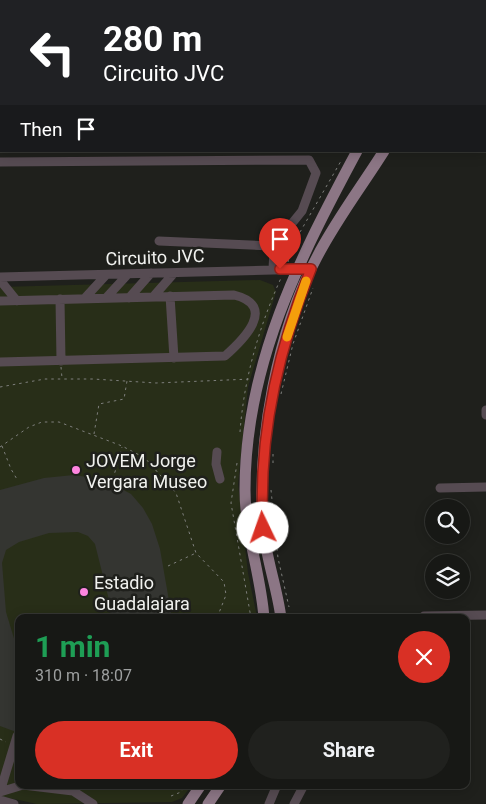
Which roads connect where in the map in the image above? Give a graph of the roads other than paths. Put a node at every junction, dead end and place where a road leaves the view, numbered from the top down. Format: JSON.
{"nodes":[{"id":1,"x":356,"y":152,"type":"edge"},
{"id":2,"x":383,"y":152,"type":"edge"},
{"id":3,"x":0,"y":162,"type":"edge"},
{"id":4,"x":159,"y":241,"type":"dead end"},
{"id":5,"x":274,"y":250,"type":"junction"},
{"id":6,"x":273,"y":269,"type":"junction"},
{"id":7,"x":297,"y":269,"type":"junction"},
{"id":8,"x":311,"y":269,"type":"junction"},
{"id":9,"x":174,"y":273,"type":"junction"},
{"id":10,"x":128,"y":274,"type":"junction"},
{"id":11,"x":151,"y":274,"type":"junction"},
{"id":12,"x":106,"y":275,"type":"junction"},
{"id":13,"x":0,"y":277,"type":"edge"},
{"id":14,"x":0,"y":280,"type":"edge"},
{"id":15,"x":170,"y":296,"type":"junction"},
{"id":16,"x":152,"y":297,"type":"junction"},
{"id":17,"x":106,"y":298,"type":"junction"},
{"id":18,"x":129,"y":298,"type":"junction"},
{"id":19,"x":60,"y":299,"type":"junction"},
{"id":20,"x":84,"y":299,"type":"junction"},
{"id":21,"x":0,"y":301,"type":"edge"},
{"id":22,"x":17,"y":301,"type":"junction"},
{"id":23,"x":174,"y":358,"type":"junction"},
{"id":24,"x":61,"y":361,"type":"junction"},
{"id":25,"x":0,"y":362,"type":"edge"},
{"id":26,"x":486,"y":410,"type":"edge"},
{"id":27,"x":486,"y":415,"type":"edge"},
{"id":28,"x":217,"y":452,"type":"dead end"},
{"id":29,"x":220,"y":479,"type":"dead end"},
{"id":30,"x":486,"y":487,"type":"edge"},
{"id":31,"x":440,"y":488,"type":"dead end"},
{"id":32,"x":285,"y":613,"type":"edge"},
{"id":33,"x":263,"y":614,"type":"edge"},
{"id":34,"x":470,"y":615,"type":"edge"},
{"id":35,"x":486,"y":615,"type":"edge"},
{"id":36,"x":15,"y":743,"type":"edge"},
{"id":37,"x":15,"y":787,"type":"edge"},
{"id":38,"x":56,"y":789,"type":"edge"},
{"id":39,"x":198,"y":789,"type":"edge"},
{"id":40,"x":218,"y":789,"type":"edge"},
{"id":41,"x":275,"y":789,"type":"edge"},
{"id":42,"x":302,"y":789,"type":"edge"},
{"id":43,"x":0,"y":792,"type":"edge"},
{"id":44,"x":0,"y":800,"type":"edge"},
{"id":45,"x":14,"y":804,"type":"edge"},
{"id":46,"x":92,"y":804,"type":"edge"},
{"id":47,"x":188,"y":804,"type":"edge"},
{"id":48,"x":208,"y":804,"type":"edge"},
{"id":49,"x":268,"y":804,"type":"edge"},
{"id":50,"x":294,"y":804,"type":"edge"}],
"edges":[{"from":1,"to":7,"type":"main road"},
{"from":2,"to":8,"type":"main road"},
{"from":3,"to":5,"type":"lane"},
{"from":4,"to":5,"type":"lane"},
{"from":5,"to":6,"type":"lane"},
{"from":6,"to":7,"type":"lane","name":"Circuito JVC"},
{"from":6,"to":9,"type":"lane","name":"Circuito JVC"},
{"from":7,"to":8,"type":"lane","name":"Circuito JVC"},
{"from":7,"to":33,"type":"main road"},
{"from":8,"to":32,"type":"main road"},
{"from":9,"to":11,"type":"lane","name":"Circuito JVC"},
{"from":9,"to":16,"type":"lane"},
{"from":10,"to":11,"type":"lane","name":"Circuito JVC"},
{"from":10,"to":12,"type":"lane","name":"Circuito JVC"},
{"from":10,"to":17,"type":"lane"},
{"from":11,"to":18,"type":"lane"},
{"from":12,"to":13,"type":"lane","name":"Circuito JVC"},
{"from":12,"to":20,"type":"lane"},
{"from":14,"to":22,"type":"lane"},
{"from":15,"to":16,"type":"lane"},
{"from":15,"to":23,"type":"lane"},
{"from":15,"to":23,"type":"lane"},
{"from":16,"to":18,"type":"lane"},
{"from":17,"to":18,"type":"lane"},
{"from":17,"to":20,"type":"lane"},
{"from":19,"to":20,"type":"lane"},
{"from":19,"to":22,"type":"lane"},
{"from":19,"to":24,"type":"lane"},
{"from":21,"to":22,"type":"lane"},
{"from":23,"to":24,"type":"lane"},
{"from":24,"to":25,"type":"lane"},
{"from":26,"to":27,"type":"lane"},
{"from":28,"to":29,"type":"lane"},
{"from":30,"to":31,"type":"lane"},
{"from":34,"to":35,"type":"lane"},
{"from":36,"to":43,"type":"lane"},
{"from":37,"to":43,"type":"lane"},
{"from":38,"to":46,"type":"lane"},
{"from":39,"to":47,"type":"main road"},
{"from":40,"to":48,"type":"main road"},
{"from":41,"to":49,"type":"lane"},
{"from":42,"to":50,"type":"lane"},
{"from":44,"to":45,"type":"lane"}]}
